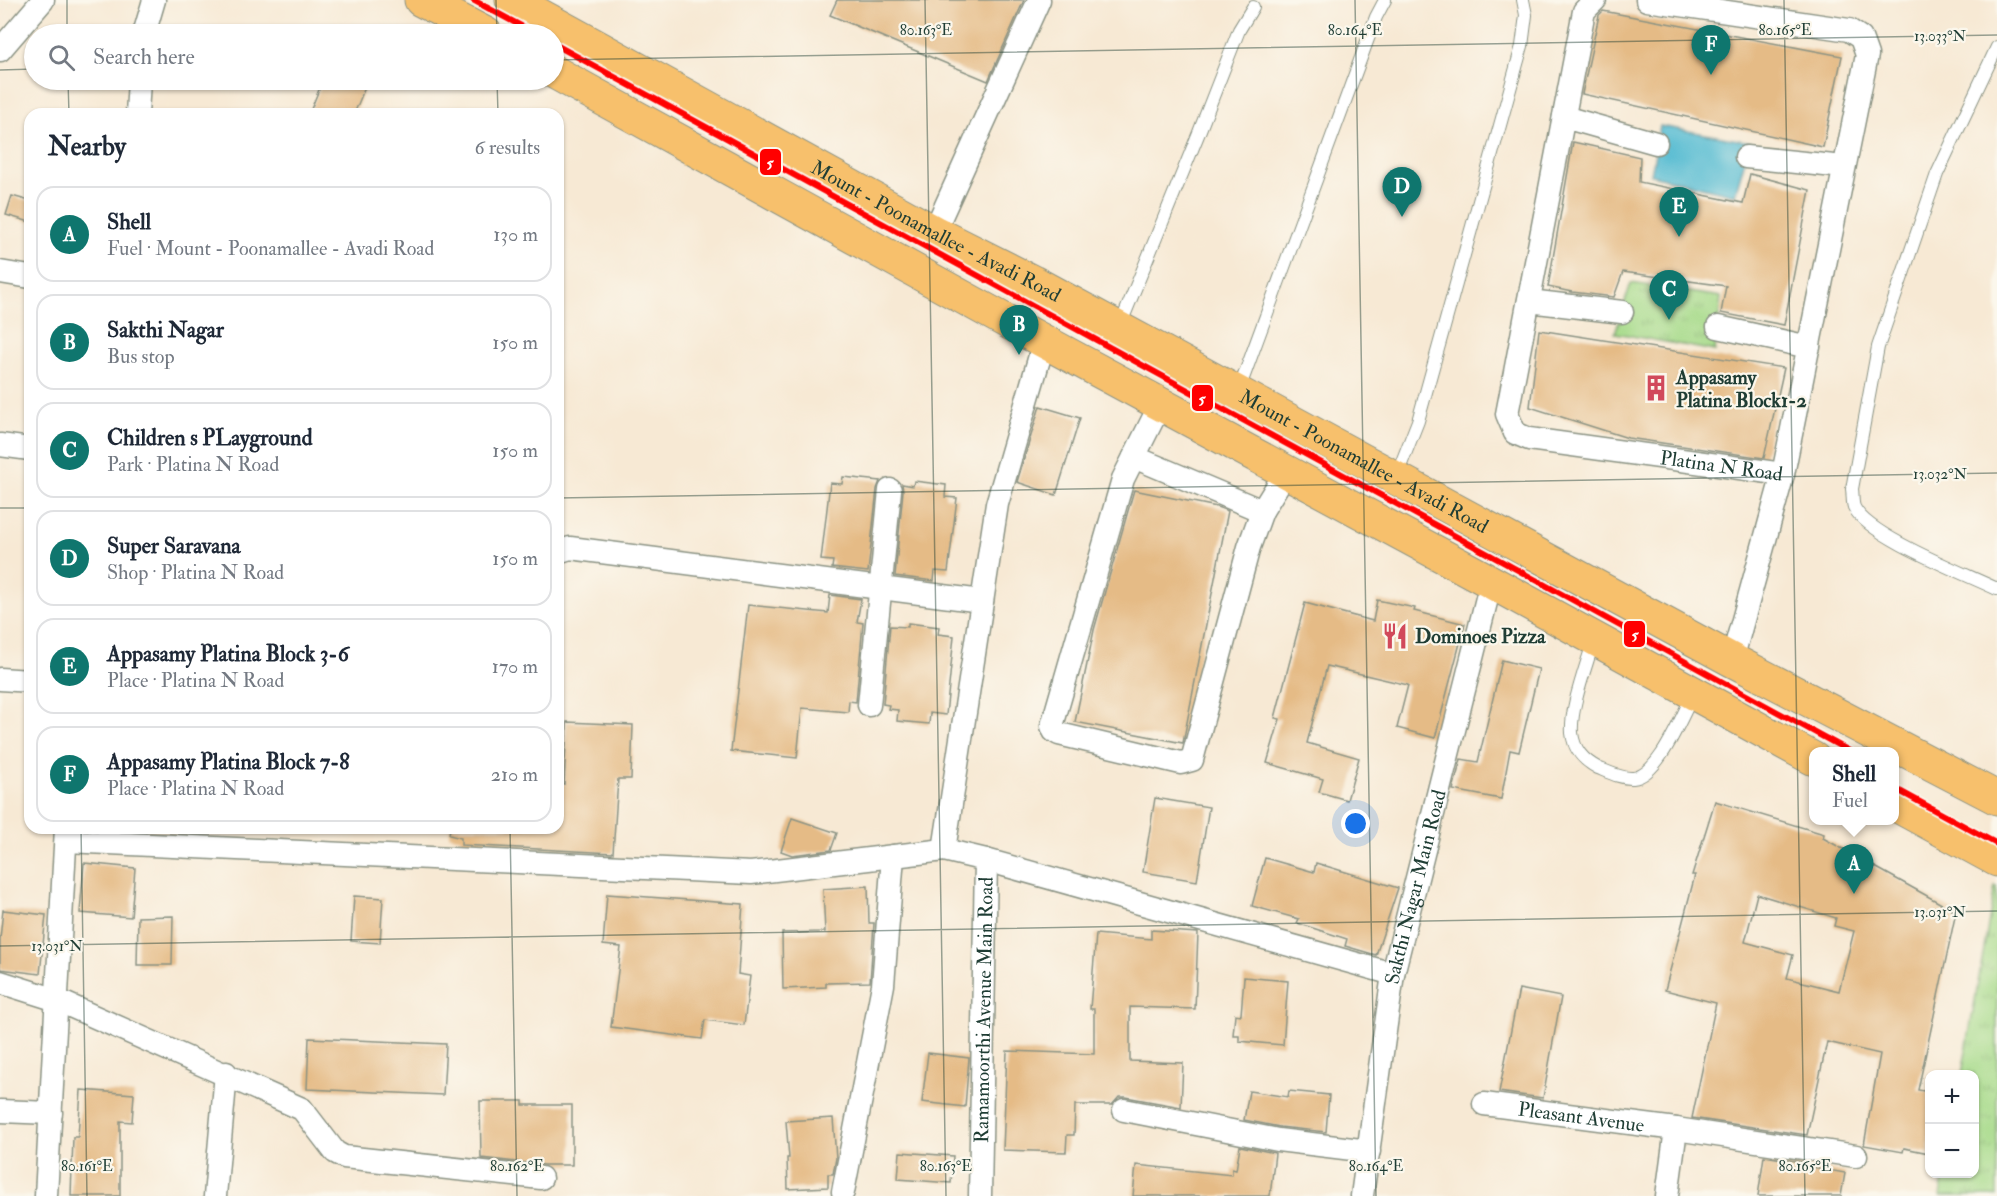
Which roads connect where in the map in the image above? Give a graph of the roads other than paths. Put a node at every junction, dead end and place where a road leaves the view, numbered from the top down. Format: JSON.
{"nodes":[{"id":1,"x":43,"y":0,"type":"edge"},
{"id":2,"x":154,"y":0,"type":"edge"},
{"id":3,"x":421,"y":0,"type":"edge"},
{"id":4,"x":512,"y":0,"type":"edge"},
{"id":5,"x":1039,"y":0,"type":"edge"},
{"id":6,"x":1385,"y":0,"type":"edge"},
{"id":7,"x":1522,"y":0,"type":"edge"},
{"id":8,"x":1595,"y":0,"type":"edge"},
{"id":9,"x":1647,"y":0,"type":"edge"},
{"id":10,"x":456,"y":8,"type":"edge"},
{"id":11,"x":1253,"y":8,"type":"dead end"},
{"id":12,"x":147,"y":24,"type":"edge"},
{"id":13,"x":474,"y":24,"type":"edge"},
{"id":14,"x":556,"y":24,"type":"edge"},
{"id":15,"x":564,"y":29,"type":"edge"},
{"id":16,"x":1997,"y":47,"type":"edge"},
{"id":17,"x":0,"y":50,"type":"edge"},
{"id":18,"x":564,"y":77,"type":"edge"},
{"id":19,"x":138,"y":90,"type":"edge"},
{"id":20,"x":692,"y":99,"type":"junction"},
{"id":21,"x":137,"y":108,"type":"edge"},
{"id":22,"x":1564,"y":117,"type":"junction"},
{"id":23,"x":671,"y":136,"type":"junction"},
{"id":24,"x":1656,"y":143,"type":"dead end"},
{"id":25,"x":1746,"y":157,"type":"dead end"},
{"id":26,"x":1845,"y":167,"type":"junction"},
{"id":27,"x":934,"y":232,"type":"junction"},
{"id":28,"x":0,"y":272,"type":"edge"},
{"id":29,"x":24,"y":276,"type":"edge"},
{"id":30,"x":1529,"y":301,"type":"junction"},
{"id":31,"x":1622,"y":312,"type":"dead end"},
{"id":32,"x":1718,"y":327,"type":"dead end"},
{"id":33,"x":1119,"y":329,"type":"junction"},
{"id":34,"x":1044,"y":342,"type":"junction"},
{"id":35,"x":1809,"y":347,"type":"junction"},
{"id":36,"x":1238,"y":393,"type":"junction"},
{"id":37,"x":1160,"y":405,"type":"junction"},
{"id":38,"x":0,"y":445,"type":"edge"},
{"id":39,"x":24,"y":448,"type":"edge"},
{"id":40,"x":1134,"y":457,"type":"junction"},
{"id":41,"x":1286,"y":472,"type":"junction"},
{"id":42,"x":1783,"y":474,"type":"junction"},
{"id":43,"x":1396,"y":478,"type":"junction"},
{"id":44,"x":890,"y":490,"type":"dead end"},
{"id":45,"x":1262,"y":511,"type":"junction"},
{"id":46,"x":564,"y":550,"type":"edge"},
{"id":47,"x":1491,"y":582,"type":"junction"},
{"id":48,"x":880,"y":587,"type":"junction"},
{"id":49,"x":1997,"y":589,"type":"edge"},
{"id":50,"x":982,"y":601,"type":"junction"},
{"id":51,"x":1594,"y":639,"type":"junction"},
{"id":52,"x":1732,"y":660,"type":"junction"},
{"id":53,"x":0,"y":680,"type":"edge"},
{"id":54,"x":24,"y":681,"type":"edge"},
{"id":55,"x":1694,"y":694,"type":"junction"},
{"id":56,"x":869,"y":705,"type":"dead end"},
{"id":57,"x":1809,"y":756,"type":"edge"},
{"id":58,"x":1997,"y":798,"type":"edge"},
{"id":59,"x":1899,"y":807,"type":"edge"},
{"id":60,"x":66,"y":835,"type":"edge"},
{"id":61,"x":944,"y":850,"type":"junction"},
{"id":62,"x":893,"y":856,"type":"junction"},
{"id":63,"x":986,"y":860,"type":"junction"},
{"id":64,"x":1997,"y":860,"type":"edge"},
{"id":65,"x":1393,"y":974,"type":"junction"},
{"id":66,"x":0,"y":982,"type":"edge"},
{"id":67,"x":57,"y":1000,"type":"junction"},
{"id":68,"x":226,"y":1073,"type":"junction"},
{"id":69,"x":1484,"y":1104,"type":"dead end"},
{"id":70,"x":1124,"y":1110,"type":"dead end"},
{"id":71,"x":0,"y":1111,"type":"edge"},
{"id":72,"x":51,"y":1113,"type":"junction"},
{"id":73,"x":1676,"y":1129,"type":"junction"},
{"id":74,"x":1369,"y":1151,"type":"junction"},
{"id":75,"x":1856,"y":1155,"type":"dead end"},
{"id":76,"x":541,"y":1178,"type":"dead end"},
{"id":77,"x":843,"y":1192,"type":"dead end"},
{"id":78,"x":46,"y":1196,"type":"edge"},
{"id":79,"x":215,"y":1196,"type":"edge"},
{"id":80,"x":980,"y":1196,"type":"edge"},
{"id":81,"x":1362,"y":1196,"type":"edge"},
{"id":82,"x":1667,"y":1196,"type":"edge"}],
"edges":[{"from":1,"to":17,"type":"street"},
{"from":2,"to":12,"type":"street"},
{"from":3,"to":10,"type":"main road"},
{"from":4,"to":14,"type":"main road","name":"Mount - Poonamallee - Avadi Road"},
{"from":5,"to":27,"type":"street"},
{"from":6,"to":36,"type":"lane"},
{"from":7,"to":43,"type":"lane"},
{"from":8,"to":22,"type":"street","name":"Platina N Road"},
{"from":9,"to":26,"type":"street","name":"Platina N Road"},
{"from":10,"to":13,"type":"main road"},
{"from":11,"to":33,"type":"lane"},
{"from":15,"to":20,"type":"main road","name":"Mount - Poonamallee - Avadi Road"},
{"from":16,"to":49,"type":"lane"},
{"from":18,"to":23,"type":"main road"},
{"from":19,"to":21,"type":"street"},
{"from":20,"to":23,"type":"main road"},
{"from":20,"to":27,"type":"main road","name":"Mount - Poonamallee - Avadi Road"},
{"from":22,"to":24,"type":"street"},
{"from":22,"to":30,"type":"street","name":"Platina N Road"},
{"from":23,"to":34,"type":"main road"},
{"from":25,"to":26,"type":"street"},
{"from":26,"to":35,"type":"street","name":"Platina N Road"},
{"from":27,"to":33,"type":"main road","name":"Mount - Poonamallee - Avadi Road"},
{"from":28,"to":29,"type":"street"},
{"from":30,"to":31,"type":"street"},
{"from":30,"to":42,"type":"street","name":"Platina N Road"},
{"from":32,"to":35,"type":"street"},
{"from":33,"to":36,"type":"main road","name":"Mount - Poonamallee - Avadi Road"},
{"from":34,"to":37,"type":"main road"},
{"from":34,"to":50,"type":"street"},
{"from":35,"to":42,"type":"street","name":"Platina N Road"},
{"from":36,"to":43,"type":"main road","name":"Mount - Poonamallee - Avadi Road"},
{"from":37,"to":40,"type":"street"},
{"from":37,"to":41,"type":"main road"},
{"from":38,"to":39,"type":"street"},
{"from":40,"to":45,"type":"street"},
{"from":40,"to":45,"type":"street"},
{"from":41,"to":45,"type":"street"},
{"from":41,"to":47,"type":"main road"},
{"from":42,"to":52,"type":"street"},
{"from":43,"to":52,"type":"main road","name":"Mount - Poonamallee - Avadi Road"},
{"from":44,"to":48,"type":"street"},
{"from":46,"to":48,"type":"street"},
{"from":47,"to":51,"type":"main road"},
{"from":47,"to":65,"type":"street","name":"Sakthi Nagar Main Road"},
{"from":48,"to":50,"type":"street"},
{"from":48,"to":56,"type":"street"},
{"from":50,"to":61,"type":"street"},
{"from":51,"to":55,"type":"main road"},
{"from":51,"to":55,"type":"lane"},
{"from":52,"to":58,"type":"main road","name":"Mount - Poonamallee - Avadi Road"},
{"from":53,"to":54,"type":"street"},
{"from":55,"to":57,"type":"main road"},
{"from":59,"to":64,"type":"main road"},
{"from":60,"to":62,"type":"street"},
{"from":60,"to":67,"type":"street"},
{"from":61,"to":62,"type":"street"},
{"from":61,"to":63,"type":"street"},
{"from":62,"to":77,"type":"street"},
{"from":63,"to":65,"type":"street"},
{"from":63,"to":80,"type":"street","name":"Ramamoorthi Avenue Main Road"},
{"from":65,"to":74,"type":"street","name":"Sakthi Nagar Main Road"},
{"from":66,"to":67,"type":"street"},
{"from":67,"to":68,"type":"street"},
{"from":67,"to":72,"type":"street"},
{"from":68,"to":76,"type":"street"},
{"from":68,"to":79,"type":"street"},
{"from":69,"to":73,"type":"street","name":"Pleasant Avenue"},
{"from":70,"to":74,"type":"street"},
{"from":71,"to":72,"type":"street"},
{"from":72,"to":78,"type":"street"},
{"from":73,"to":75,"type":"street","name":"Pleasant Avenue"},
{"from":73,"to":82,"type":"street"},
{"from":74,"to":81,"type":"street","name":"Sakthi Nagar Main Road"}]}
